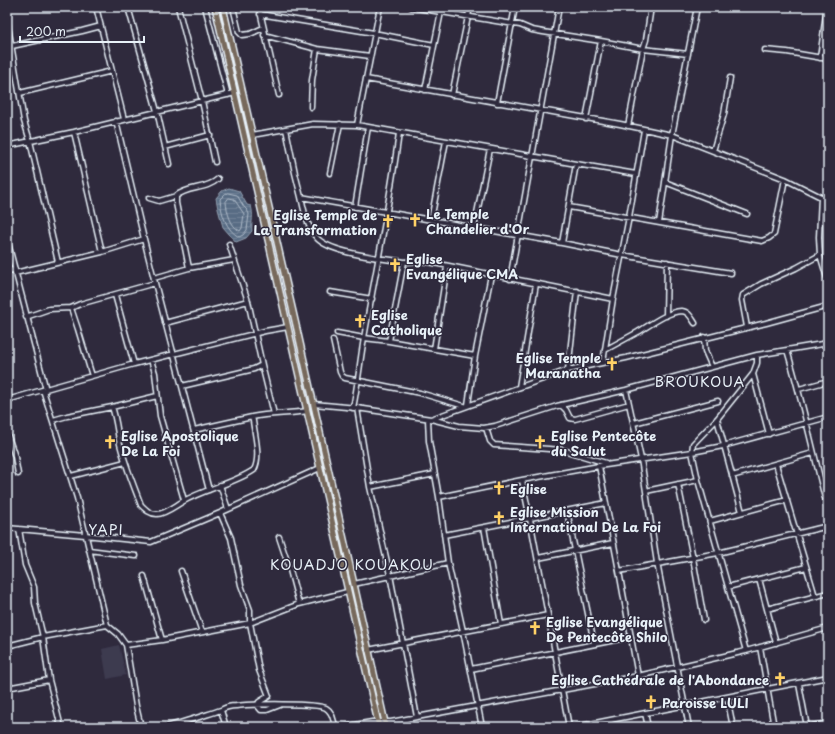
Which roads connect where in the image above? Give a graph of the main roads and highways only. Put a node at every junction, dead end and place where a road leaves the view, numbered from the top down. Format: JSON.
{"nodes":[{"id":1,"x":215,"y":7,"type":"edge"},
{"id":2,"x":223,"y":7,"type":"edge"},
{"id":3,"x":378,"y":724,"type":"edge"},
{"id":4,"x":385,"y":724,"type":"edge"}],
"edges":[{"from":1,"to":3,"type":"main road"},
{"from":2,"to":4,"type":"main road"}]}
